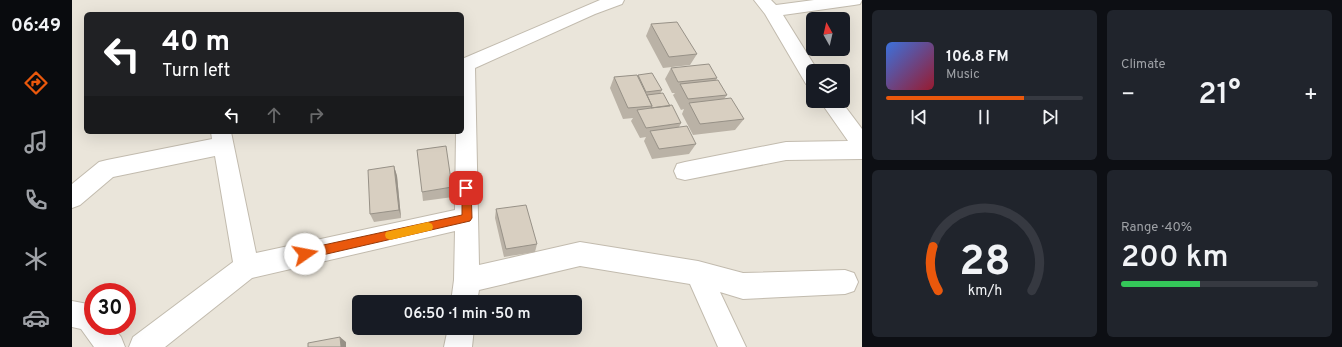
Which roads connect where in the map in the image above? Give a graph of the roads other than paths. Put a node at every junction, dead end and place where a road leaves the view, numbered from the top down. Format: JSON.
{"nodes":[{"id":1,"x":616,"y":0,"type":"edge"},
{"id":2,"x":854,"y":0,"type":"edge"},
{"id":3,"x":767,"y":6,"type":"edge"},
{"id":4,"x":806,"y":68,"type":"edge"},
{"id":5,"x":835,"y":108,"type":"edge"},
{"id":6,"x":222,"y":139,"type":"edge"},
{"id":7,"x":862,"y":145,"type":"edge"},
{"id":8,"x":862,"y":150,"type":"edge"},
{"id":9,"x":685,"y":171,"type":"dead end"},
{"id":10,"x":72,"y":198,"type":"edge"},
{"id":11,"x":467,"y":218,"type":"junction"},
{"id":12,"x":246,"y":267,"type":"junction"},
{"id":13,"x":698,"y":273,"type":"junction"},
{"id":14,"x":845,"y":282,"type":"dead end"},
{"id":15,"x":466,"y":291,"type":"edge"},
{"id":16,"x":72,"y":314,"type":"edge"},
{"id":17,"x":84,"y":316,"type":"edge"},
{"id":18,"x":102,"y":335,"type":"edge"},
{"id":19,"x":460,"y":335,"type":"edge"},
{"id":20,"x":112,"y":347,"type":"edge"},
{"id":21,"x":143,"y":347,"type":"edge"},
{"id":22,"x":458,"y":347,"type":"edge"},
{"id":23,"x":732,"y":347,"type":"edge"}],
"edges":[{"from":1,"to":11,"type":"street"},
{"from":2,"to":3,"type":"street"},
{"from":3,"to":4,"type":"street"},
{"from":5,"to":7,"type":"street"},
{"from":6,"to":10,"type":"street"},
{"from":6,"to":12,"type":"street"},
{"from":8,"to":9,"type":"street"},
{"from":11,"to":12,"type":"street"},
{"from":11,"to":15,"type":"street"},
{"from":12,"to":21,"type":"street"},
{"from":13,"to":14,"type":"street"},
{"from":13,"to":15,"type":"street"},
{"from":13,"to":23,"type":"street"},
{"from":16,"to":17,"type":"street"},
{"from":18,"to":20,"type":"street"},
{"from":19,"to":22,"type":"street"}]}
